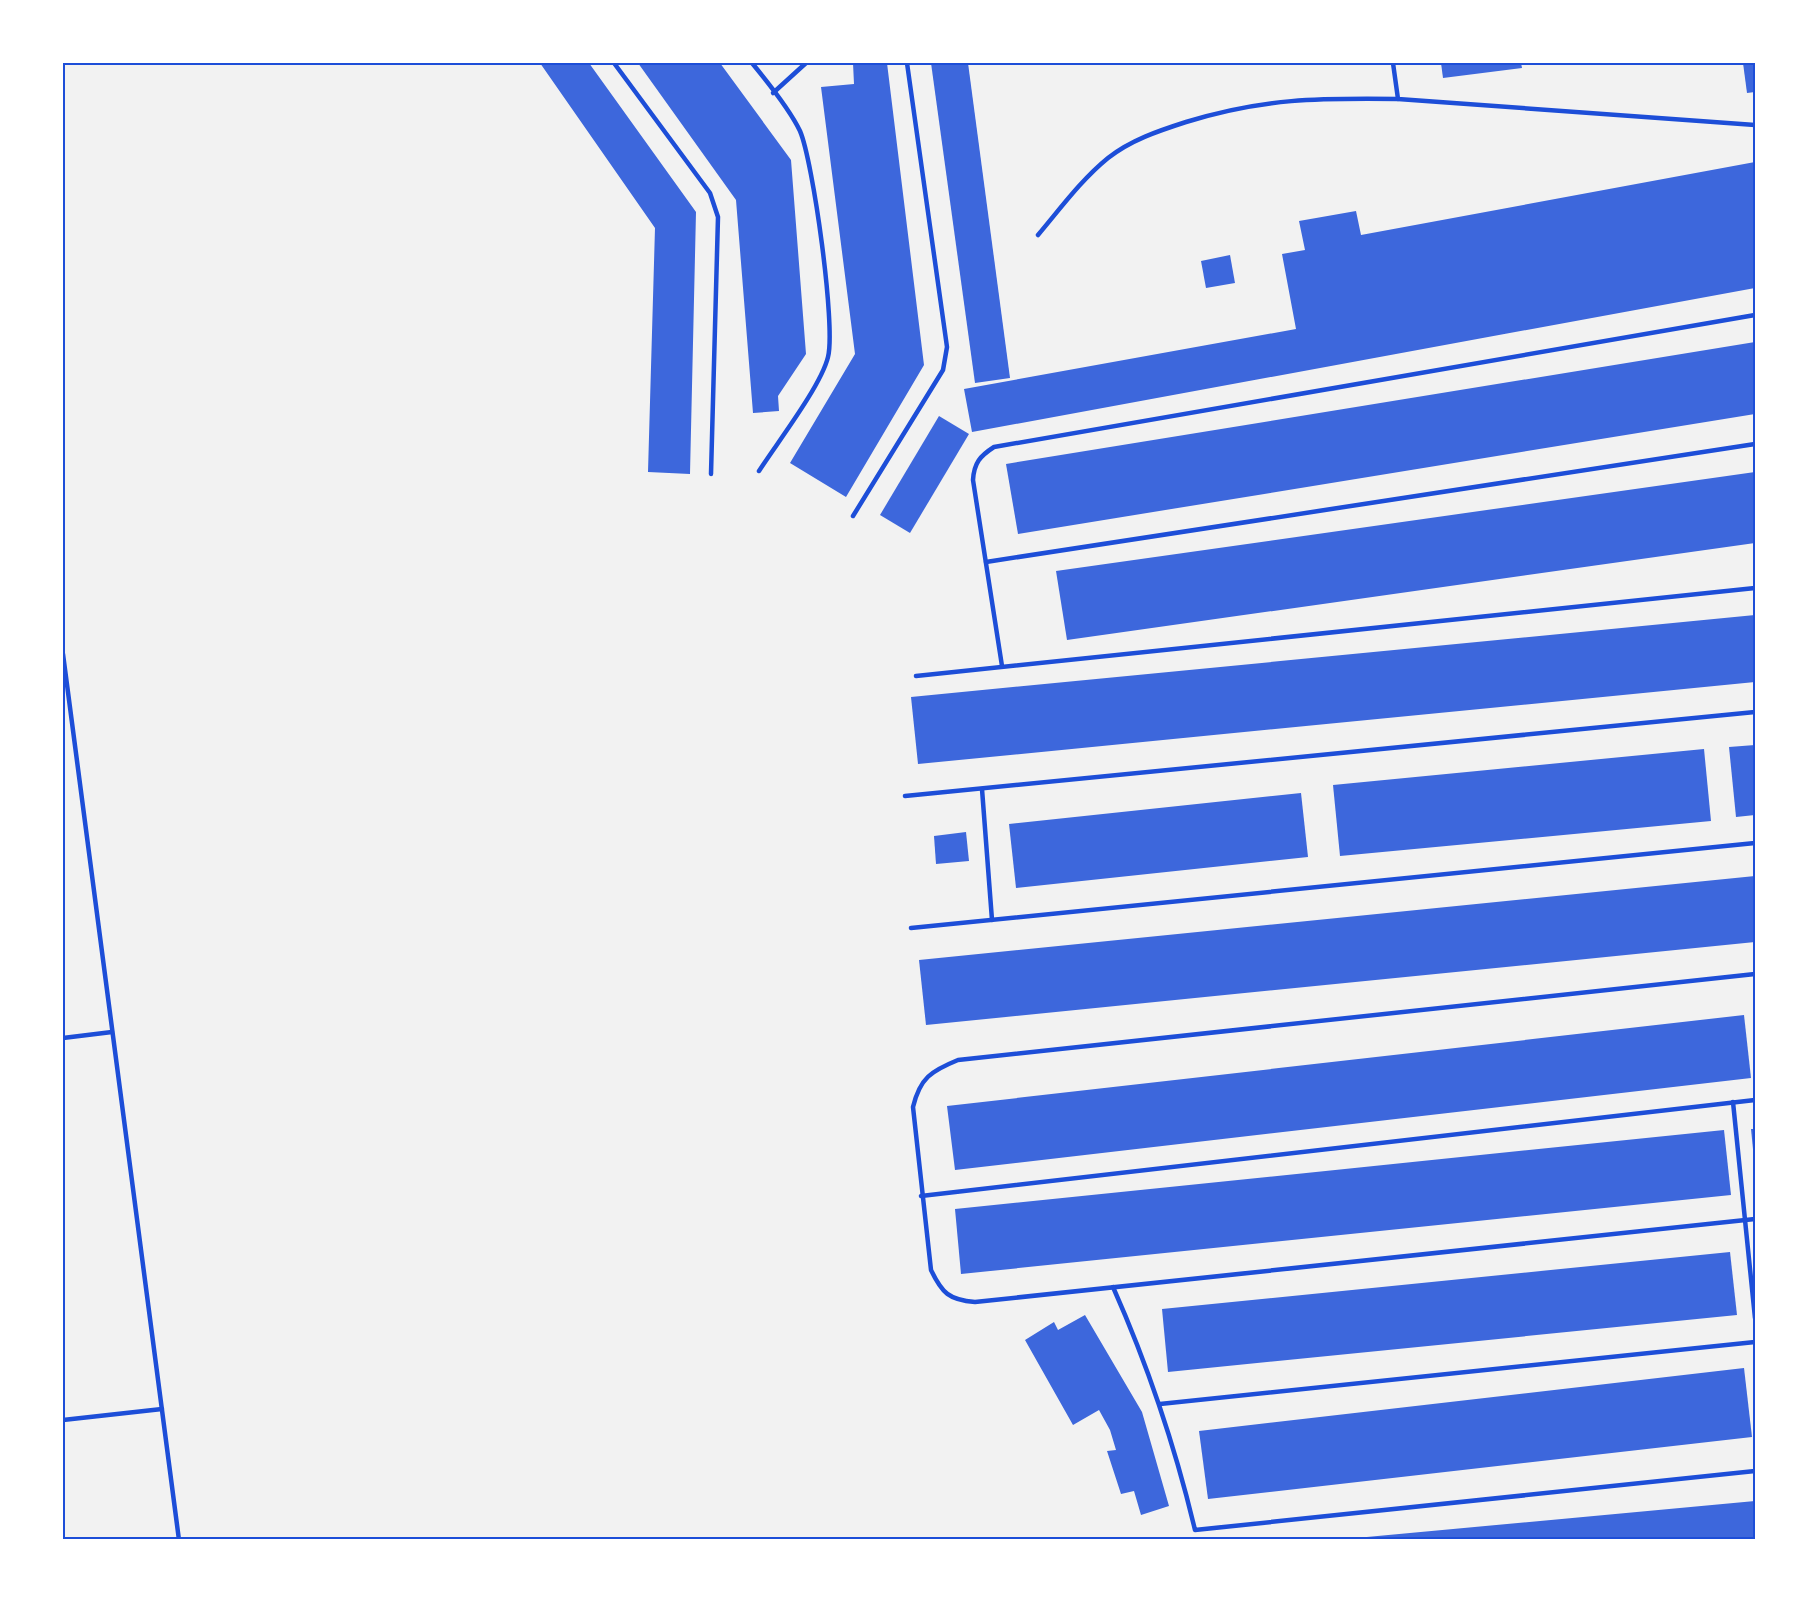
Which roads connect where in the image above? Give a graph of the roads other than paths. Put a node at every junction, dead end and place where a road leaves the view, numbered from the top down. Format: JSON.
{"nodes":[{"id":1,"x":614,"y":63,"type":"edge"},
{"id":2,"x":752,"y":63,"type":"edge"},
{"id":3,"x":806,"y":63,"type":"edge"},
{"id":4,"x":907,"y":63,"type":"edge"},
{"id":5,"x":1393,"y":63,"type":"edge"},
{"id":6,"x":773,"y":93,"type":"junction"},
{"id":7,"x":1398,"y":99,"type":"junction"},
{"id":8,"x":1755,"y":125,"type":"edge"},
{"id":9,"x":1038,"y":236,"type":"dead end"},
{"id":10,"x":1755,"y":315,"type":"edge"},
{"id":11,"x":1755,"y":444,"type":"edge"},
{"id":12,"x":759,"y":471,"type":"dead end"},
{"id":13,"x":711,"y":474,"type":"dead end"},
{"id":14,"x":853,"y":516,"type":"dead end"},
{"id":15,"x":986,"y":562,"type":"junction"},
{"id":16,"x":1755,"y":588,"type":"edge"},
{"id":17,"x":63,"y":654,"type":"edge"},
{"id":18,"x":63,"y":659,"type":"edge"},
{"id":19,"x":1002,"y":666,"type":"junction"},
{"id":20,"x":916,"y":676,"type":"dead end"},
{"id":21,"x":1755,"y":712,"type":"edge"},
{"id":22,"x":981,"y":789,"type":"junction"},
{"id":23,"x":904,"y":796,"type":"dead end"},
{"id":24,"x":1755,"y":843,"type":"edge"},
{"id":25,"x":992,"y":920,"type":"junction"},
{"id":26,"x":912,"y":928,"type":"dead end"},
{"id":27,"x":1755,"y":974,"type":"edge"},
{"id":28,"x":112,"y":1032,"type":"junction"},
{"id":29,"x":63,"y":1038,"type":"edge"},
{"id":30,"x":1755,"y":1100,"type":"edge"},
{"id":31,"x":1732,"y":1102,"type":"junction"},
{"id":32,"x":921,"y":1196,"type":"junction"},
{"id":33,"x":1755,"y":1219,"type":"edge"},
{"id":34,"x":1744,"y":1220,"type":"junction"},
{"id":35,"x":1113,"y":1287,"type":"junction"},
{"id":36,"x":1755,"y":1318,"type":"edge"},
{"id":37,"x":1755,"y":1342,"type":"edge"},
{"id":38,"x":1160,"y":1404,"type":"junction"},
{"id":39,"x":162,"y":1409,"type":"junction"},
{"id":40,"x":63,"y":1420,"type":"edge"},
{"id":41,"x":1755,"y":1471,"type":"edge"},
{"id":42,"x":179,"y":1540,"type":"edge"}],
"edges":[{"from":1,"to":13,"type":"lane"},
{"from":2,"to":6,"type":"lane"},
{"from":3,"to":6,"type":"lane"},
{"from":4,"to":14,"type":"lane"},
{"from":5,"to":7,"type":"lane"},
{"from":6,"to":12,"type":"lane"},
{"from":7,"to":8,"type":"lane"},
{"from":7,"to":9,"type":"lane"},
{"from":10,"to":15,"type":"lane"},
{"from":11,"to":15,"type":"lane"},
{"from":15,"to":19,"type":"lane"},
{"from":16,"to":19,"type":"lane"},
{"from":17,"to":18,"type":"lane"},
{"from":18,"to":28,"type":"lane"},
{"from":19,"to":20,"type":"lane"},
{"from":21,"to":22,"type":"lane"},
{"from":22,"to":23,"type":"lane"},
{"from":22,"to":25,"type":"lane"},
{"from":24,"to":25,"type":"lane"},
{"from":25,"to":26,"type":"lane"},
{"from":27,"to":32,"type":"lane"},
{"from":28,"to":29,"type":"lane"},
{"from":28,"to":39,"type":"lane"},
{"from":30,"to":31,"type":"lane"},
{"from":31,"to":32,"type":"lane"},
{"from":31,"to":34,"type":"lane"},
{"from":32,"to":35,"type":"lane"},
{"from":33,"to":34,"type":"lane"},
{"from":34,"to":35,"type":"lane"},
{"from":34,"to":36,"type":"lane"},
{"from":35,"to":38,"type":"lane"},
{"from":37,"to":38,"type":"lane"},
{"from":38,"to":41,"type":"lane"},
{"from":39,"to":40,"type":"lane"},
{"from":39,"to":42,"type":"lane"}]}
